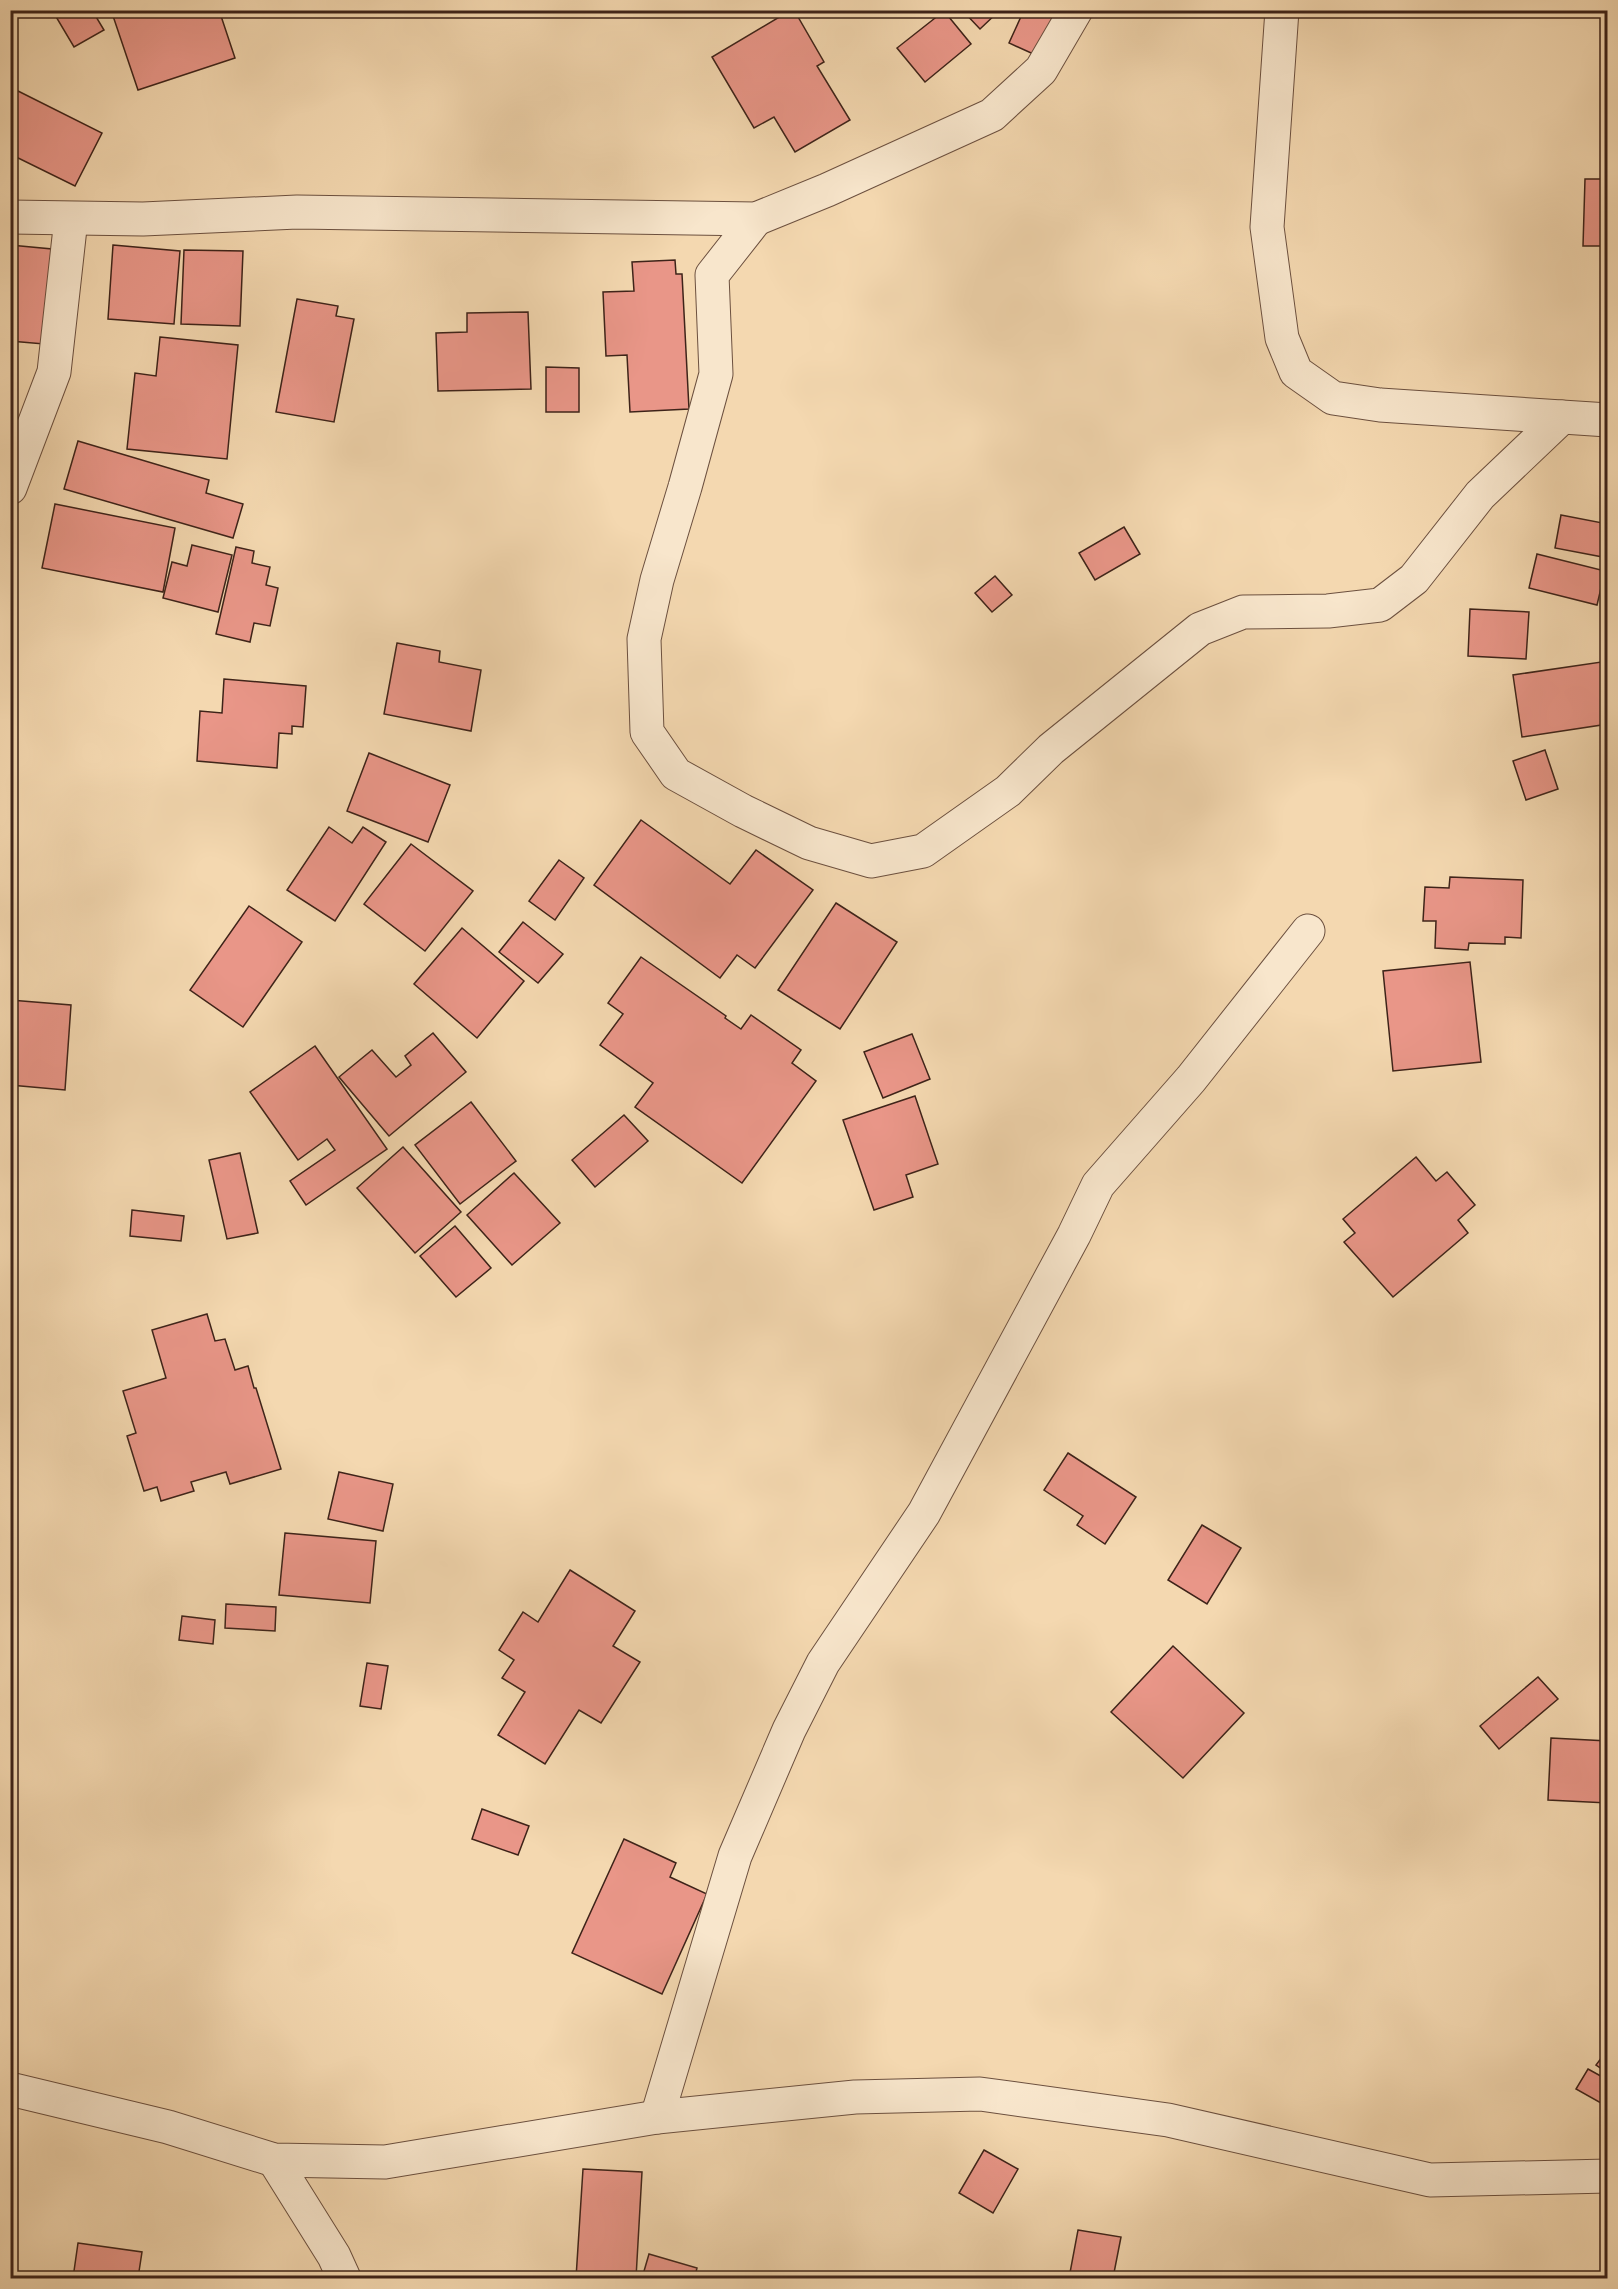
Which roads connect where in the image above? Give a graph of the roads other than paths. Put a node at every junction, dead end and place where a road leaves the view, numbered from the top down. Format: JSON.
{"nodes":[{"id":1,"x":1076,"y":10,"type":"edge"},
{"id":2,"x":1282,"y":10,"type":"edge"},
{"id":3,"x":10,"y":217,"type":"edge"},
{"id":4,"x":71,"y":219,"type":"junction"},
{"id":5,"x":756,"y":219,"type":"junction"},
{"id":6,"x":1562,"y":417,"type":"junction"},
{"id":7,"x":1608,"y":420,"type":"edge"},
{"id":8,"x":10,"y":488,"type":"edge"},
{"id":9,"x":1308,"y":931,"type":"dead end"},
{"id":10,"x":10,"y":2089,"type":"edge"},
{"id":11,"x":657,"y":2116,"type":"junction"},
{"id":12,"x":274,"y":2160,"type":"junction"},
{"id":13,"x":1608,"y":2176,"type":"edge"},
{"id":14,"x":345,"y":2278,"type":"edge"}],
"edges":[{"from":1,"to":5,"type":"street"},
{"from":2,"to":6,"type":"street"},
{"from":3,"to":4,"type":"street"},
{"from":4,"to":5,"type":"street"},
{"from":4,"to":8,"type":"street"},
{"from":5,"to":6,"type":"street"},
{"from":6,"to":7,"type":"street"},
{"from":9,"to":11,"type":"street"},
{"from":10,"to":12,"type":"street"},
{"from":11,"to":12,"type":"street"},
{"from":11,"to":13,"type":"street"},
{"from":12,"to":14,"type":"street"}]}
